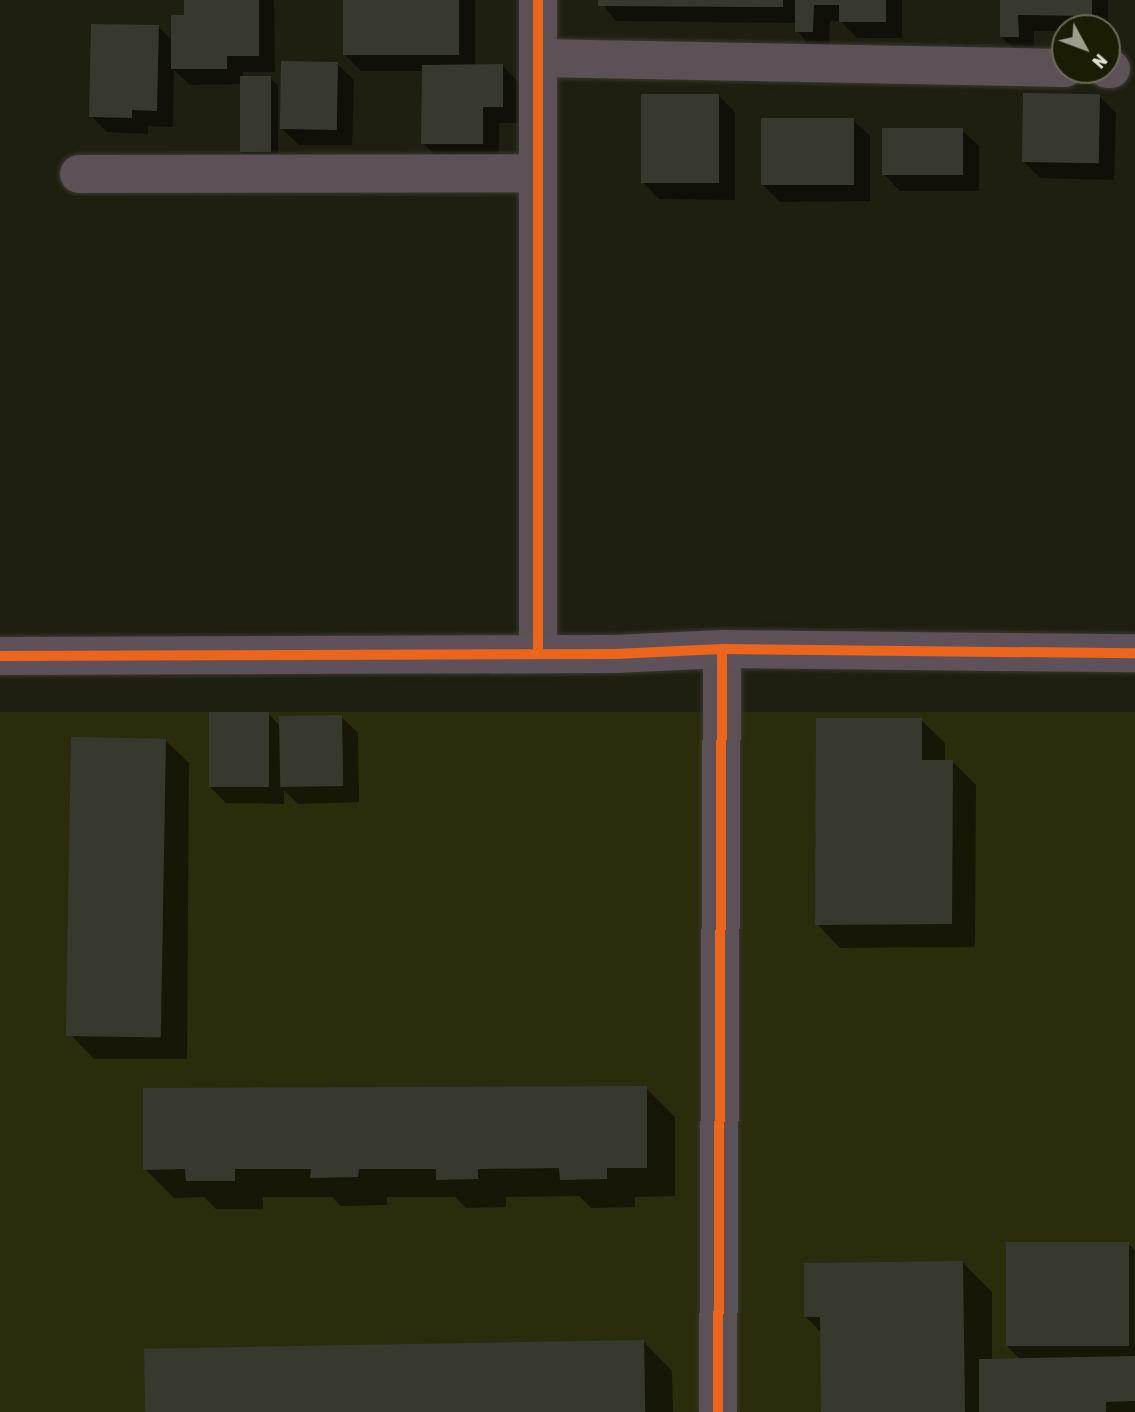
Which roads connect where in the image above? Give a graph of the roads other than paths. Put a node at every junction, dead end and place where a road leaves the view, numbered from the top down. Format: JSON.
{"nodes":[{"id":1,"x":538,"y":0,"type":"edge"},
{"id":2,"x":538,"y":58,"type":"junction"},
{"id":3,"x":1051,"y":68,"type":"edge"},
{"id":4,"x":537,"y":173,"type":"junction"},
{"id":5,"x":79,"y":174,"type":"dead end"},
{"id":6,"x":722,"y":649,"type":"junction"},
{"id":7,"x":538,"y":652,"type":"junction"},
{"id":8,"x":1135,"y":653,"type":"edge"},
{"id":9,"x":0,"y":656,"type":"edge"},
{"id":10,"x":718,"y":1412,"type":"edge"}],
"edges":[{"from":1,"to":2,"type":"street"},
{"from":2,"to":3,"type":"street"},
{"from":2,"to":4,"type":"street"},
{"from":4,"to":5,"type":"street"},
{"from":4,"to":7,"type":"street"},
{"from":6,"to":7,"type":"street"},
{"from":6,"to":8,"type":"street"},
{"from":6,"to":10,"type":"street"},
{"from":7,"to":9,"type":"street"}]}
